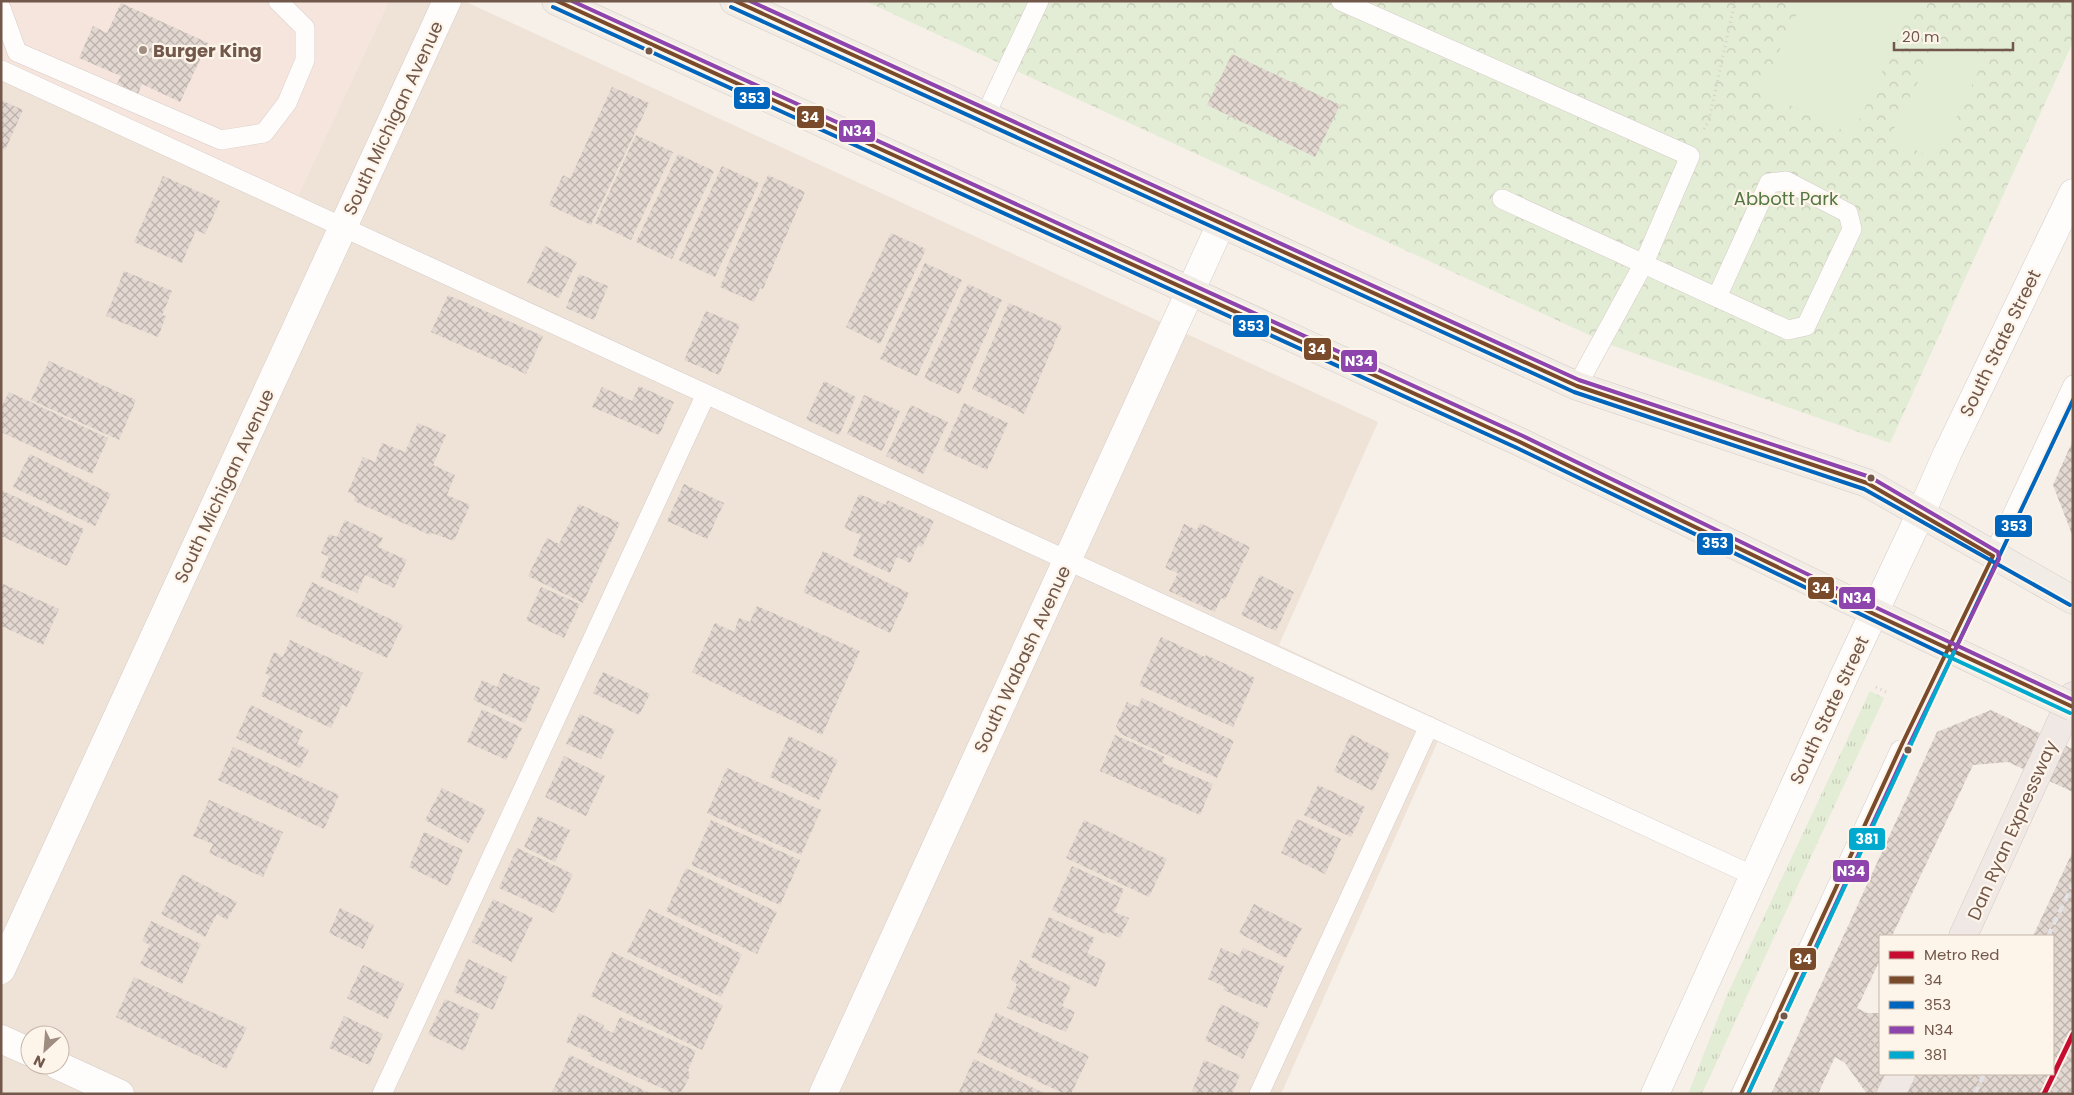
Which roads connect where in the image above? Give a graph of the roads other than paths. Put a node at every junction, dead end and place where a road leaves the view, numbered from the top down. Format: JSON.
{"nodes":[{"id":1,"x":278,"y":1,"type":"edge"},
{"id":2,"x":447,"y":1,"type":"edge"},
{"id":3,"x":556,"y":1,"type":"edge"},
{"id":4,"x":734,"y":1,"type":"edge"},
{"id":5,"x":1039,"y":1,"type":"edge"},
{"id":6,"x":1341,"y":1,"type":"edge"},
{"id":7,"x":1,"y":8,"type":"edge"},
{"id":8,"x":1,"y":70,"type":"edge"},
{"id":9,"x":985,"y":116,"type":"junction"},
{"id":10,"x":2073,"y":193,"type":"edge"},
{"id":11,"x":1502,"y":200,"type":"dead end"},
{"id":12,"x":1221,"y":224,"type":"junction"},
{"id":13,"x":344,"y":227,"type":"junction"},
{"id":14,"x":1644,"y":263,"type":"junction"},
{"id":15,"x":1190,"y":291,"type":"junction"},
{"id":16,"x":1716,"y":297,"type":"junction"},
{"id":17,"x":2073,"y":385,"type":"edge"},
{"id":18,"x":1577,"y":386,"type":"junction"},
{"id":19,"x":706,"y":394,"type":"junction"},
{"id":20,"x":1921,"y":513,"type":"junction"},
{"id":21,"x":1993,"y":556,"type":"junction"},
{"id":22,"x":1068,"y":560,"type":"junction"},
{"id":23,"x":2064,"y":596,"type":"edge"},
{"id":24,"x":1874,"y":614,"type":"junction"},
{"id":25,"x":2073,"y":696,"type":"edge"},
{"id":26,"x":2073,"y":707,"type":"edge"},
{"id":27,"x":1429,"y":726,"type":"junction"},
{"id":28,"x":1900,"y":750,"type":"dead end"},
{"id":29,"x":1754,"y":876,"type":"junction"},
{"id":30,"x":1963,"y":935,"type":"edge"},
{"id":31,"x":1,"y":970,"type":"edge"},
{"id":32,"x":1,"y":1039,"type":"edge"},
{"id":33,"x":20,"y":1048,"type":"edge"},
{"id":34,"x":70,"y":1071,"type":"edge"},
{"id":35,"x":1901,"y":1075,"type":"edge"},
{"id":36,"x":120,"y":1094,"type":"edge"},
{"id":37,"x":382,"y":1094,"type":"edge"},
{"id":38,"x":823,"y":1094,"type":"edge"},
{"id":39,"x":1259,"y":1094,"type":"edge"},
{"id":40,"x":1655,"y":1094,"type":"edge"},
{"id":41,"x":1742,"y":1094,"type":"edge"},
{"id":42,"x":1892,"y":1094,"type":"edge"}],
"edges":[{"from":1,"to":7,"type":"lane"},
{"from":2,"to":13,"type":"street","name":"South Michigan Avenue"},
{"from":3,"to":15,"type":"main road"},
{"from":4,"to":9,"type":"main road"},
{"from":5,"to":9,"type":"lane"},
{"from":6,"to":14,"type":"lane"},
{"from":8,"to":13,"type":"lane"},
{"from":9,"to":12,"type":"main road"},
{"from":10,"to":20,"type":"street","name":"South State Street"},
{"from":11,"to":14,"type":"lane"},
{"from":12,"to":15,"type":"street","name":"South Wabash Avenue"},
{"from":12,"to":18,"type":"main road"},
{"from":13,"to":19,"type":"lane"},
{"from":13,"to":31,"type":"street","name":"South Michigan Avenue"},
{"from":14,"to":16,"type":"lane"},
{"from":14,"to":18,"type":"lane"},
{"from":15,"to":22,"type":"street","name":"South Wabash Avenue"},
{"from":15,"to":24,"type":"main road"},
{"from":16,"to":16,"type":"lane"},
{"from":17,"to":21,"type":"lane"},
{"from":18,"to":20,"type":"main road"},
{"from":19,"to":22,"type":"lane"},
{"from":19,"to":37,"type":"lane"},
{"from":20,"to":21,"type":"main road"},
{"from":20,"to":24,"type":"street","name":"South State Street"},
{"from":21,"to":23,"type":"main road"},
{"from":22,"to":27,"type":"lane"},
{"from":22,"to":38,"type":"street","name":"South Wabash Avenue"},
{"from":24,"to":26,"type":"main road","bridge":true},
{"from":24,"to":29,"type":"street","name":"South State Street"},
{"from":25,"to":30,"type":"highway","name":"Dan Ryan Expressway"},
{"from":27,"to":29,"type":"lane"},
{"from":27,"to":39,"type":"lane"},
{"from":28,"to":41,"type":"lane"},
{"from":29,"to":40,"type":"street","name":"South State Street"},
{"from":32,"to":33,"type":"street"},
{"from":34,"to":36,"type":"street"},
{"from":35,"to":42,"type":"highway"}]}
